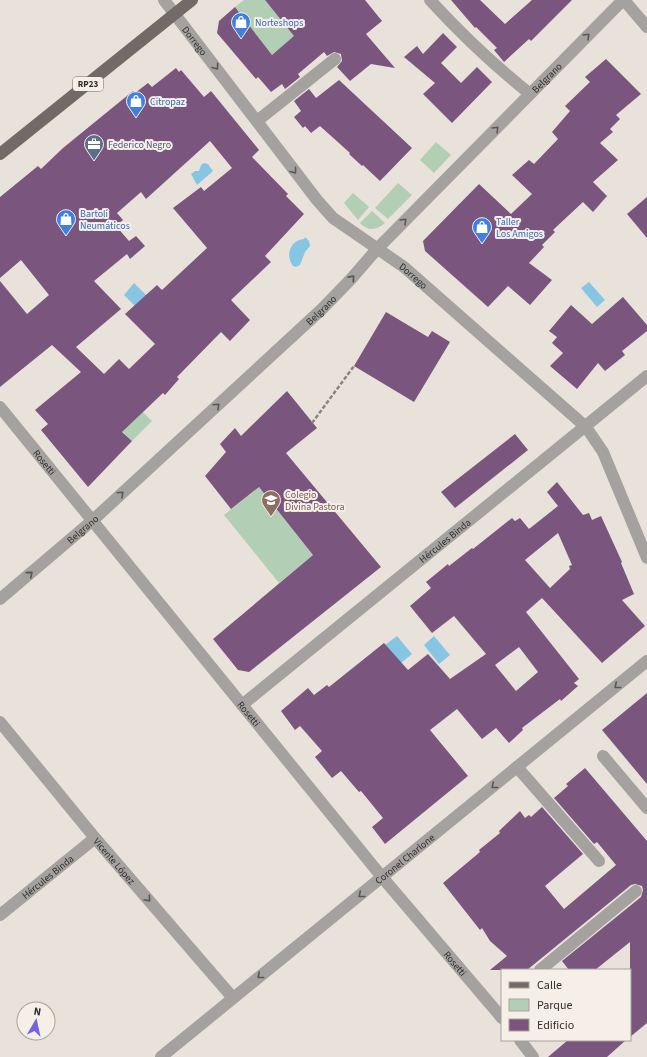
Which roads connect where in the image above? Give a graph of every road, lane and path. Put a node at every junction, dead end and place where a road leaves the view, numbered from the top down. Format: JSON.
{"nodes":[{"id":1,"x":164,"y":0,"type":"edge"},
{"id":2,"x":192,"y":0,"type":"edge"},
{"id":3,"x":430,"y":0,"type":"edge"},
{"id":4,"x":624,"y":0,"type":"edge"},
{"id":5,"x":175,"y":14,"type":"junction"},
{"id":6,"x":647,"y":27,"type":"edge"},
{"id":7,"x":335,"y":58,"type":"dead end"},
{"id":8,"x":530,"y":94,"type":"junction"},
{"id":9,"x":257,"y":121,"type":"junction"},
{"id":10,"x":0,"y":154,"type":"edge"},
{"id":11,"x":377,"y":249,"type":"junction"},
{"id":12,"x":354,"y":366,"type":"dead end"},
{"id":13,"x":647,"y":376,"type":"edge"},
{"id":14,"x":0,"y":407,"type":"edge"},
{"id":15,"x":312,"y":422,"type":"dead end"},
{"id":16,"x":586,"y":427,"type":"junction"},
{"id":17,"x":93,"y":520,"type":"junction"},
{"id":18,"x":647,"y":558,"type":"edge"},
{"id":19,"x":0,"y":599,"type":"edge"},
{"id":20,"x":647,"y":661,"type":"edge"},
{"id":21,"x":242,"y":705,"type":"junction"},
{"id":22,"x":0,"y":722,"type":"edge"},
{"id":23,"x":603,"y":756,"type":"dead end"},
{"id":24,"x":517,"y":767,"type":"junction"},
{"id":25,"x":647,"y":808,"type":"edge"},
{"id":26,"x":95,"y":838,"type":"junction"},
{"id":27,"x":599,"y":861,"type":"dead end"},
{"id":28,"x":382,"y":877,"type":"junction"},
{"id":29,"x":636,"y":891,"type":"dead end"},
{"id":30,"x":0,"y":915,"type":"edge"},
{"id":31,"x":541,"y":969,"type":"edge"},
{"id":32,"x":232,"y":998,"type":"junction"},
{"id":33,"x":498,"y":1004,"type":"edge"},
{"id":34,"x":501,"y":1014,"type":"edge"},
{"id":35,"x":521,"y":1041,"type":"edge"},
{"id":36,"x":162,"y":1057,"type":"edge"},
{"id":37,"x":533,"y":1057,"type":"edge"}],
"edges":[{"from":1,"to":5,"type":"street","name":"Dorrego"},
{"from":2,"to":5,"type":"main road","number":"RP23"},
{"from":3,"to":8,"type":"street"},
{"from":4,"to":6,"type":"street"},
{"from":8,"to":4,"type":"street","name":"Belgrano","one_way":true},
{"from":5,"to":9,"type":"street","name":"Dorrego","one_way":true},
{"from":5,"to":10,"type":"main road","number":"RP23"},
{"from":7,"to":9,"type":"street"},
{"from":11,"to":8,"type":"street","name":"Belgrano","one_way":true},
{"from":9,"to":11,"type":"street","name":"Dorrego","one_way":true},
{"from":11,"to":16,"type":"street","name":"Dorrego"},
{"from":17,"to":11,"type":"street","name":"Belgrano","one_way":true},
{"from":12,"to":15,"type":"path"},
{"from":13,"to":16,"type":"street","name":"Hércules Binda"},
{"from":14,"to":17,"type":"street","name":"Rosetti"},
{"from":16,"to":18,"type":"street","name":"Dorrego"},
{"from":16,"to":21,"type":"street","name":"Hércules Binda"},
{"from":19,"to":17,"type":"street","name":"Belgrano","one_way":true},
{"from":17,"to":21,"type":"street","name":"Rosetti"},
{"from":20,"to":24,"type":"street","name":"Coronel Charlone","one_way":true},
{"from":21,"to":28,"type":"street","name":"Rosetti"},
{"from":22,"to":26,"type":"street","name":"Vicente López"},
{"from":23,"to":25,"type":"street"},
{"from":24,"to":27,"type":"street"},
{"from":24,"to":28,"type":"street","name":"Coronel Charlone","one_way":true},
{"from":26,"to":30,"type":"street","name":"Hércules Binda"},
{"from":26,"to":32,"type":"street","name":"Vicente López","one_way":true},
{"from":28,"to":32,"type":"street","name":"Coronel Charlone","one_way":true},
{"from":28,"to":33,"type":"street","name":"Rosetti"},
{"from":29,"to":31,"type":"street"},
{"from":32,"to":36,"type":"street","name":"Coronel Charlone"},
{"from":33,"to":34,"type":"street","name":"Rosetti"},
{"from":35,"to":37,"type":"street"}]}
